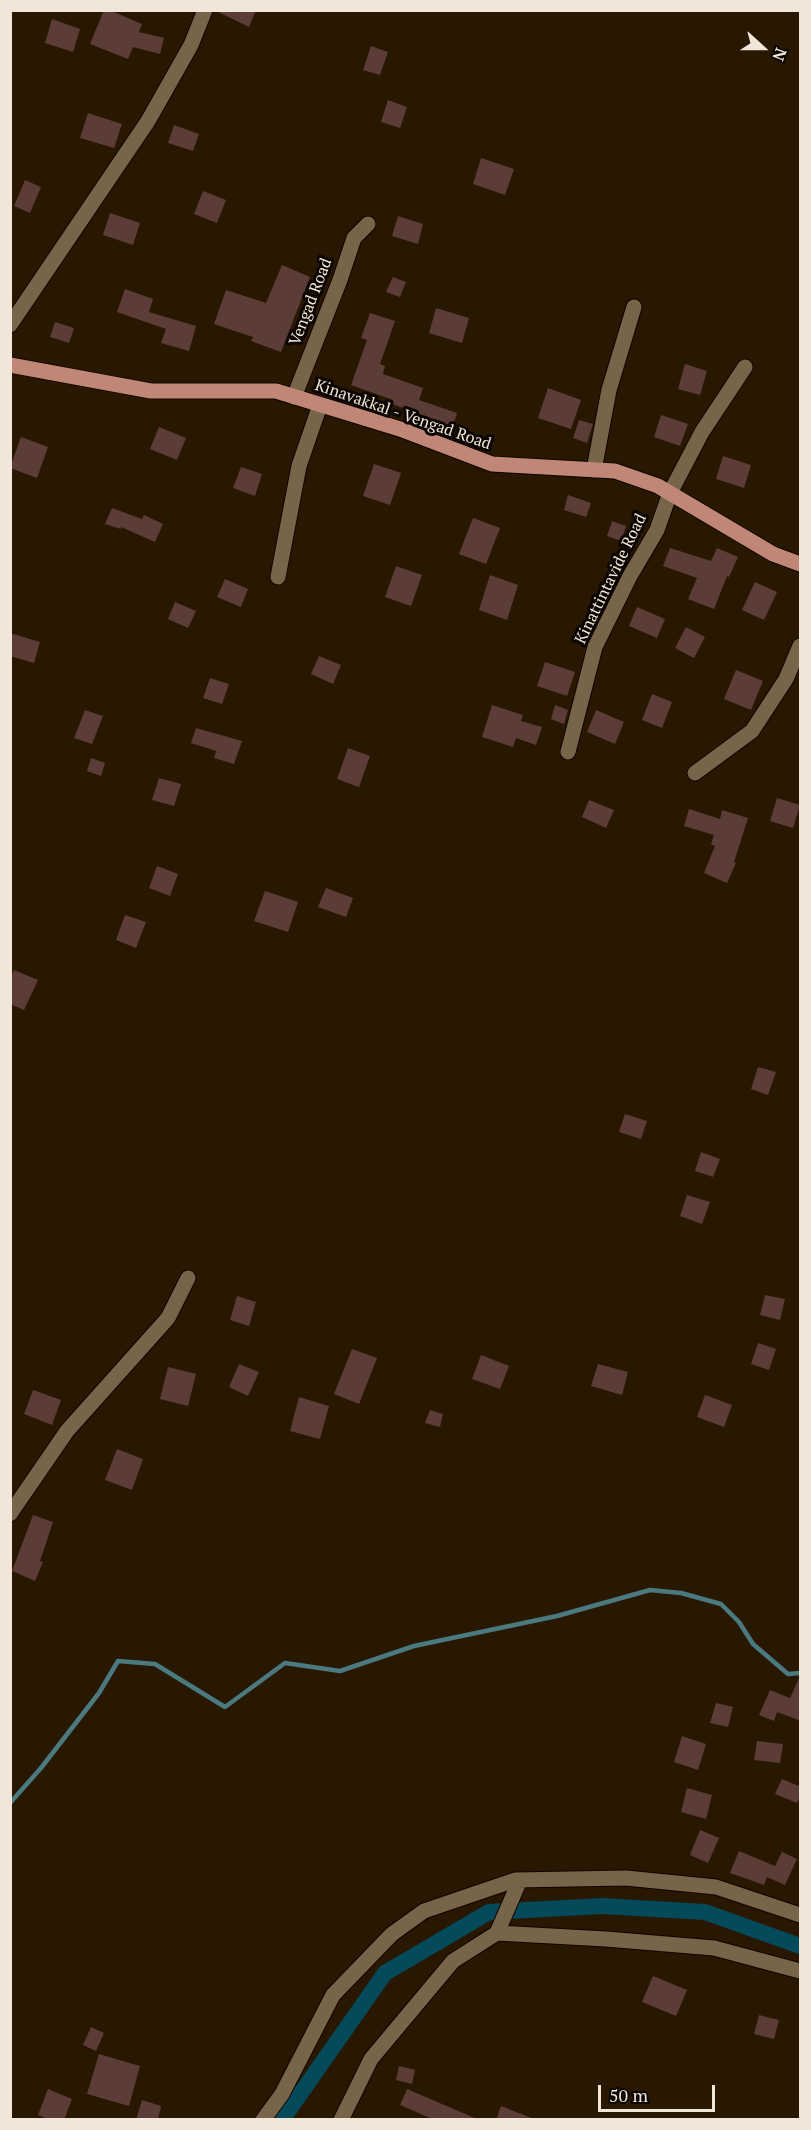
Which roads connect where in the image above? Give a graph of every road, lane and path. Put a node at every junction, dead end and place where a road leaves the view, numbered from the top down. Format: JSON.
{"nodes":[{"id":1,"x":205,"y":10,"type":"edge"},
{"id":2,"x":368,"y":224,"type":"dead end"},
{"id":3,"x":634,"y":307,"type":"dead end"},
{"id":4,"x":10,"y":325,"type":"edge"},
{"id":5,"x":10,"y":365,"type":"edge"},
{"id":6,"x":745,"y":367,"type":"dead end"},
{"id":7,"x":294,"y":397,"type":"junction"},
{"id":8,"x":321,"y":405,"type":"junction"},
{"id":9,"x":594,"y":470,"type":"junction"},
{"id":10,"x":670,"y":493,"type":"junction"},
{"id":11,"x":801,"y":564,"type":"edge"},
{"id":12,"x":278,"y":577,"type":"dead end"},
{"id":13,"x":801,"y":646,"type":"edge"},
{"id":14,"x":568,"y":752,"type":"dead end"},
{"id":15,"x":695,"y":773,"type":"dead end"},
{"id":16,"x":188,"y":1278,"type":"dead end"},
{"id":17,"x":10,"y":1514,"type":"edge"},
{"id":18,"x":520,"y":1880,"type":"junction"},
{"id":19,"x":801,"y":1915,"type":"edge"},
{"id":20,"x":497,"y":1934,"type":"junction"},
{"id":21,"x":801,"y":1971,"type":"edge"},
{"id":22,"x":263,"y":2120,"type":"edge"},
{"id":23,"x":341,"y":2120,"type":"edge"}],
"edges":[{"from":1,"to":4,"type":"street"},
{"from":2,"to":7,"type":"street","name":"Vengad Road"},
{"from":3,"to":9,"type":"street"},
{"from":5,"to":7,"type":"main road","name":"Kinavakkal - Vengad Road"},
{"from":6,"to":10,"type":"street","name":"Kinattintavide Road"},
{"from":7,"to":8,"type":"main road","name":"Kinavakkal - Vengad Road"},
{"from":8,"to":9,"type":"main road","name":"Kinavakkal - Vengad Road"},
{"from":8,"to":12,"type":"street"},
{"from":9,"to":10,"type":"main road","name":"Kinavakkal - Vengad Road"},
{"from":10,"to":11,"type":"main road","name":"Kinavakkal - Vengad Road"},
{"from":10,"to":14,"type":"street","name":"Kinattintavide Road"},
{"from":13,"to":15,"type":"street"},
{"from":16,"to":17,"type":"street"},
{"from":18,"to":19,"type":"street"},
{"from":18,"to":20,"type":"street"},
{"from":18,"to":22,"type":"street"},
{"from":20,"to":21,"type":"street"},
{"from":20,"to":23,"type":"street"}]}
